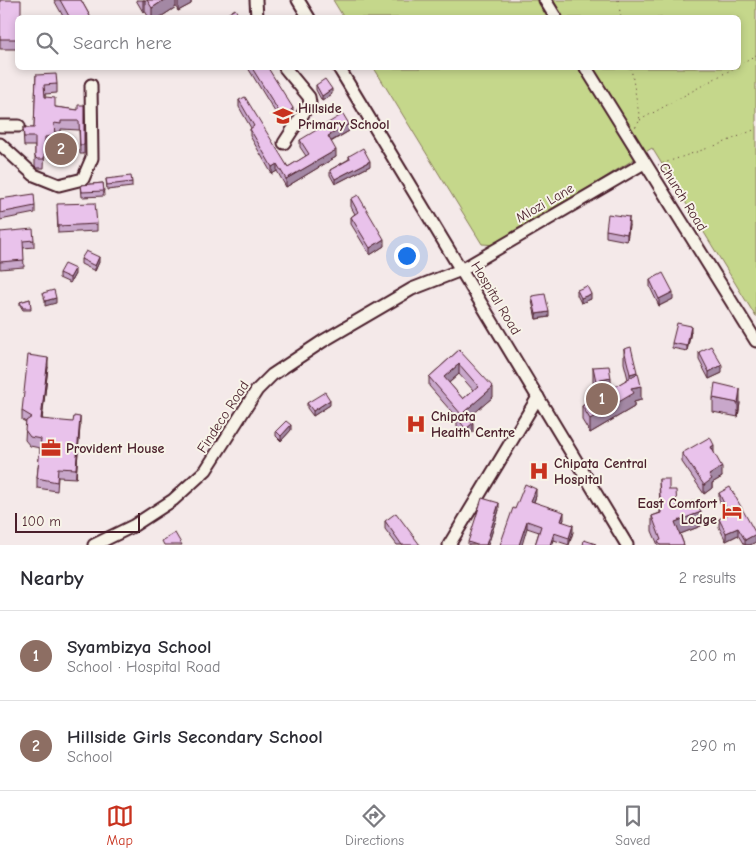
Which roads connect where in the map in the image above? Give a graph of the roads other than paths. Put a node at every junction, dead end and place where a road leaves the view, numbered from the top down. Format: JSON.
{"nodes":[{"id":1,"x":256,"y":0,"type":"edge"},
{"id":2,"x":298,"y":0,"type":"edge"},
{"id":3,"x":545,"y":0,"type":"edge"},
{"id":4,"x":257,"y":15,"type":"edge"},
{"id":5,"x":307,"y":15,"type":"edge"},
{"id":6,"x":554,"y":15,"type":"edge"},
{"id":7,"x":287,"y":70,"type":"edge"},
{"id":8,"x":340,"y":70,"type":"edge"},
{"id":9,"x":587,"y":70,"type":"edge"},
{"id":10,"x":91,"y":85,"type":"dead end"},
{"id":11,"x":0,"y":126,"type":"edge"},
{"id":12,"x":19,"y":126,"type":"dead end"},
{"id":13,"x":284,"y":143,"type":"dead end"},
{"id":14,"x":0,"y":144,"type":"edge"},
{"id":15,"x":646,"y":166,"type":"junction"},
{"id":16,"x":461,"y":270,"type":"junction"},
{"id":17,"x":754,"y":333,"type":"edge"},
{"id":18,"x":538,"y":397,"type":"junction"},
{"id":19,"x":94,"y":545,"type":"edge"},
{"id":20,"x":449,"y":545,"type":"edge"},
{"id":21,"x":627,"y":545,"type":"edge"}],
"edges":[{"from":1,"to":4,"type":"street"},
{"from":2,"to":5,"type":"street"},
{"from":3,"to":6,"type":"street"},
{"from":7,"to":13,"type":"street"},
{"from":8,"to":16,"type":"street","name":"Hospital Road"},
{"from":9,"to":15,"type":"street","name":"Church Road"},
{"from":10,"to":14,"type":"street"},
{"from":11,"to":12,"type":"street"},
{"from":15,"to":16,"type":"street","name":"Mlozi Lane"},
{"from":15,"to":17,"type":"street","name":"Church Road"},
{"from":16,"to":18,"type":"street","name":"Hospital Road"},
{"from":16,"to":19,"type":"street","name":"Findeco Road"},
{"from":18,"to":20,"type":"street"},
{"from":18,"to":21,"type":"street","name":"Hospital Road"}]}
